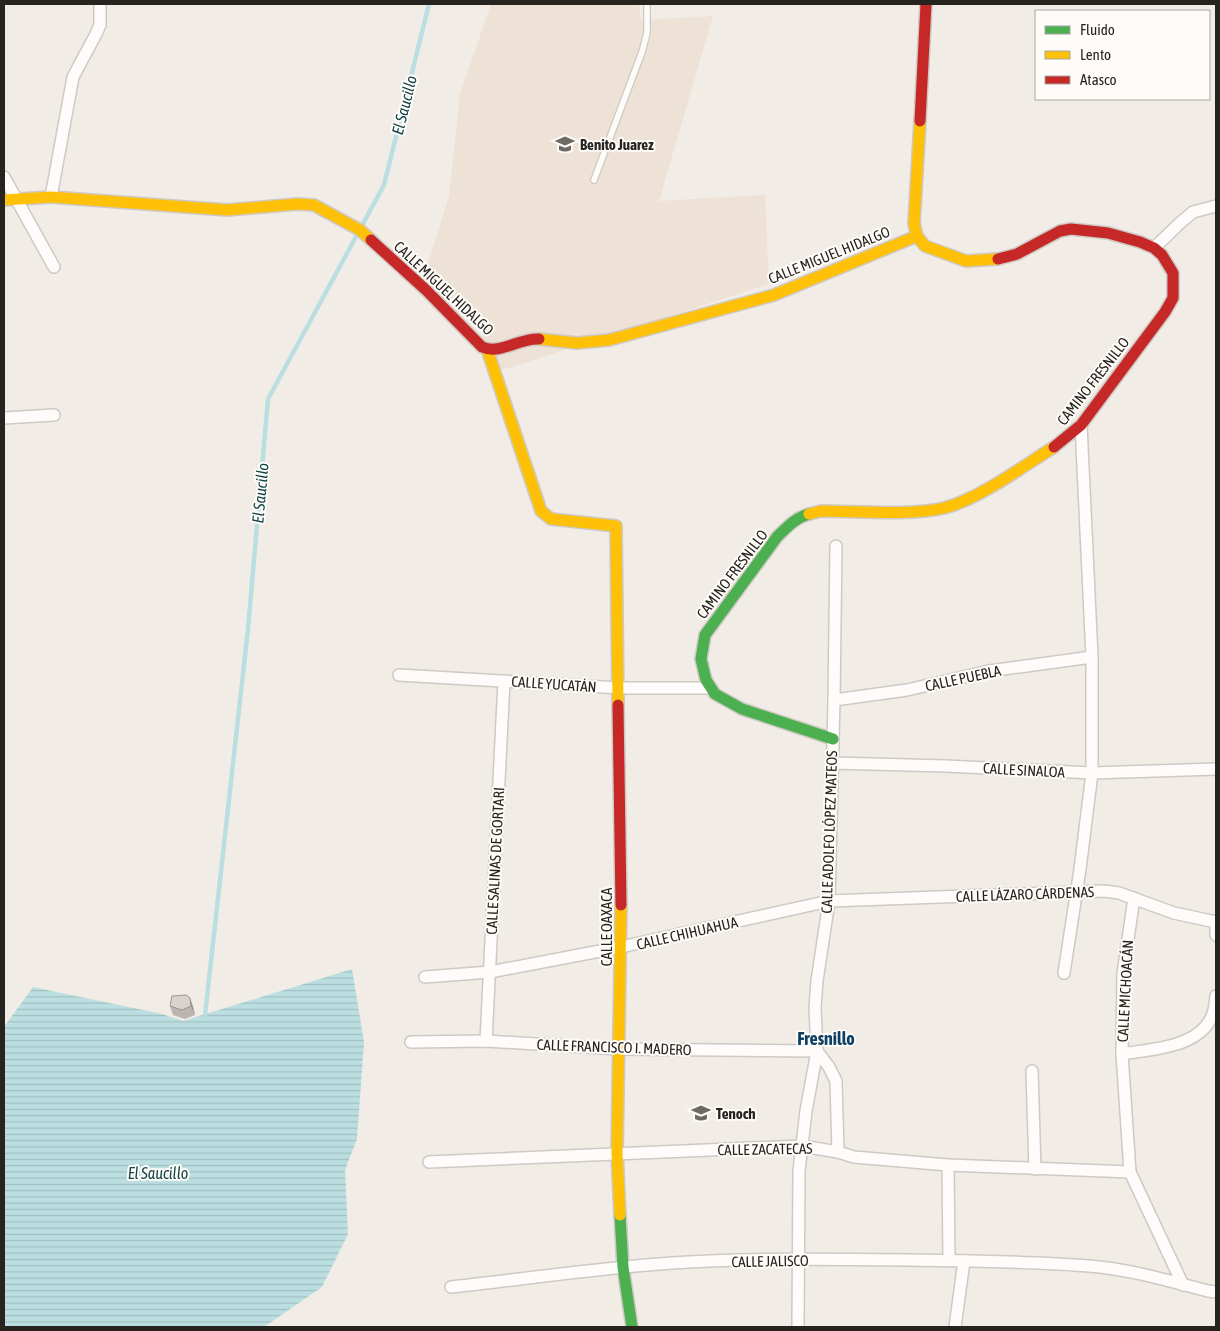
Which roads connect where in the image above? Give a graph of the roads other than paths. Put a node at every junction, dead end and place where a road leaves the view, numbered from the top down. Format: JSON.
{"nodes":[{"id":1,"x":100,"y":4,"type":"edge"},
{"id":2,"x":648,"y":4,"type":"edge"},
{"id":3,"x":926,"y":4,"type":"edge"},
{"id":4,"x":4,"y":177,"type":"edge"},
{"id":5,"x":594,"y":180,"type":"dead end"},
{"id":6,"x":51,"y":197,"type":"junction"},
{"id":7,"x":4,"y":200,"type":"edge"},
{"id":8,"x":17,"y":200,"type":"junction"},
{"id":9,"x":1216,"y":206,"type":"edge"},
{"id":10,"x":917,"y":236,"type":"junction"},
{"id":11,"x":1154,"y":248,"type":"junction"},
{"id":12,"x":54,"y":267,"type":"dead end"},
{"id":13,"x":486,"y":349,"type":"junction"},
{"id":14,"x":54,"y":415,"type":"dead end"},
{"id":15,"x":4,"y":418,"type":"edge"},
{"id":16,"x":1081,"y":425,"type":"junction"},
{"id":17,"x":836,"y":546,"type":"dead end"},
{"id":18,"x":1092,"y":657,"type":"junction"},
{"id":19,"x":399,"y":675,"type":"dead end"},
{"id":20,"x":504,"y":680,"type":"junction"},
{"id":21,"x":619,"y":688,"type":"junction"},
{"id":22,"x":710,"y":688,"type":"junction"},
{"id":23,"x":834,"y":700,"type":"junction"},
{"id":24,"x":833,"y":739,"type":"junction"},
{"id":25,"x":832,"y":763,"type":"junction"},
{"id":26,"x":1216,"y":769,"type":"edge"},
{"id":27,"x":1092,"y":773,"type":"junction"},
{"id":28,"x":1076,"y":892,"type":"junction"},
{"id":29,"x":1134,"y":898,"type":"junction"},
{"id":30,"x":829,"y":900,"type":"junction"},
{"id":31,"x":1216,"y":921,"type":"edge"},
{"id":32,"x":1216,"y":935,"type":"edge"},
{"id":33,"x":622,"y":947,"type":"junction"},
{"id":34,"x":490,"y":972,"type":"junction"},
{"id":35,"x":1064,"y":973,"type":"dead end"},
{"id":36,"x":425,"y":977,"type":"dead end"},
{"id":37,"x":1216,"y":996,"type":"edge"},
{"id":38,"x":486,"y":1041,"type":"junction"},
{"id":39,"x":412,"y":1042,"type":"dead end"},
{"id":40,"x":618,"y":1048,"type":"junction"},
{"id":41,"x":816,"y":1051,"type":"junction"},
{"id":42,"x":1122,"y":1054,"type":"junction"},
{"id":43,"x":1032,"y":1071,"type":"dead end"},
{"id":44,"x":802,"y":1146,"type":"junction"},
{"id":45,"x":838,"y":1152,"type":"junction"},
{"id":46,"x":617,"y":1153,"type":"junction"},
{"id":47,"x":429,"y":1162,"type":"dead end"},
{"id":48,"x":948,"y":1165,"type":"junction"},
{"id":49,"x":1035,"y":1168,"type":"junction"},
{"id":50,"x":1130,"y":1172,"type":"junction"},
{"id":51,"x":799,"y":1260,"type":"junction"},
{"id":52,"x":964,"y":1260,"type":"junction"},
{"id":53,"x":949,"y":1261,"type":"junction"},
{"id":54,"x":624,"y":1267,"type":"junction"},
{"id":55,"x":1183,"y":1285,"type":"junction"},
{"id":56,"x":451,"y":1287,"type":"dead end"},
{"id":57,"x":1216,"y":1292,"type":"edge"},
{"id":58,"x":632,"y":1327,"type":"edge"},
{"id":59,"x":798,"y":1327,"type":"edge"},
{"id":60,"x":955,"y":1327,"type":"edge"}],
"edges":[{"from":1,"to":6,"type":"street"},
{"from":2,"to":5,"type":"lane"},
{"from":3,"to":10,"type":"street"},
{"from":4,"to":8,"type":"street"},
{"from":6,"to":8,"type":"street","name":"CALLE MIGUEL HIDALGO"},
{"from":6,"to":13,"type":"street","name":"CALLE MIGUEL HIDALGO"},
{"from":7,"to":8,"type":"street","name":"CALLE MIGUEL HIDALGO"},
{"from":8,"to":12,"type":"street"},
{"from":9,"to":11,"type":"street"},
{"from":10,"to":11,"type":"street","name":"CAMINO FRESNILLO"},
{"from":10,"to":13,"type":"street","name":"CALLE MIGUEL HIDALGO"},
{"from":11,"to":16,"type":"street","name":"CAMINO FRESNILLO"},
{"from":13,"to":21,"type":"street","name":"CALLE OAXACA"},
{"from":14,"to":15,"type":"street"},
{"from":16,"to":18,"type":"street"},
{"from":16,"to":22,"type":"street","name":"CAMINO FRESNILLO"},
{"from":17,"to":23,"type":"street","name":"CALLE ADOLFO LÓPEZ MATEOS"},
{"from":18,"to":23,"type":"street","name":"CALLE PUEBLA"},
{"from":18,"to":27,"type":"street"},
{"from":19,"to":20,"type":"street","name":"CALLE YUCATÁN"},
{"from":20,"to":21,"type":"street","name":"CALLE YUCATÁN"},
{"from":20,"to":34,"type":"street","name":"CALLE SALINAS DE GORTARI"},
{"from":21,"to":22,"type":"street","name":"CALLE YUCATÁN"},
{"from":21,"to":33,"type":"street","name":"CALLE OAXACA"},
{"from":22,"to":24,"type":"street"},
{"from":23,"to":24,"type":"street","name":"CALLE ADOLFO LÓPEZ MATEOS"},
{"from":24,"to":25,"type":"street","name":"CALLE ADOLFO LÓPEZ MATEOS"},
{"from":25,"to":27,"type":"street","name":"CALLE SINALOA"},
{"from":25,"to":30,"type":"street","name":"CALLE ADOLFO LÓPEZ MATEOS"},
{"from":26,"to":27,"type":"street","name":"CALLE SINALOA"},
{"from":27,"to":28,"type":"street"},
{"from":28,"to":29,"type":"street","name":"CALLE LÁZARO CÁRDENAS"},
{"from":28,"to":30,"type":"street","name":"CALLE LÁZARO CÁRDENAS"},
{"from":28,"to":35,"type":"street"},
{"from":29,"to":31,"type":"street","name":"CALLE LÁZARO CÁRDENAS"},
{"from":29,"to":42,"type":"street","name":"CALLE MICHOACÁN"},
{"from":30,"to":33,"type":"street","name":"CALLE CHIHUAHUA"},
{"from":30,"to":41,"type":"street","name":"CALLE ADOLFO LÓPEZ MATEOS"},
{"from":31,"to":32,"type":"street"},
{"from":33,"to":34,"type":"street","name":"CALLE CHIHUAHUA"},
{"from":33,"to":40,"type":"street","name":"CALLE OAXACA"},
{"from":34,"to":36,"type":"street","name":"CALLE CHIHUAHUA"},
{"from":34,"to":38,"type":"street","name":"CALLE SALINAS DE GORTARI"},
{"from":37,"to":42,"type":"street"},
{"from":38,"to":39,"type":"street","name":"CALLE FRANCISCO I. MADERO"},
{"from":38,"to":40,"type":"street","name":"CALLE FRANCISCO I. MADERO"},
{"from":40,"to":41,"type":"street","name":"CALLE FRANCISCO I. MADERO"},
{"from":40,"to":46,"type":"street","name":"CALLE OAXACA"},
{"from":41,"to":44,"type":"street","name":"CALLE ADOLFO LÓPEZ MATEOS"},
{"from":41,"to":45,"type":"street"},
{"from":42,"to":50,"type":"street","name":"CALLE MICHOACÁN"},
{"from":43,"to":49,"type":"street"},
{"from":44,"to":45,"type":"street","name":"CALLE ZACATECAS"},
{"from":44,"to":46,"type":"street","name":"CALLE ZACATECAS"},
{"from":44,"to":51,"type":"street","name":"CALLE ADOLFO LÓPEZ MATEOS"},
{"from":45,"to":48,"type":"street","name":"CALLE ZACATECAS"},
{"from":46,"to":47,"type":"street","name":"CALLE ZACATECAS"},
{"from":46,"to":54,"type":"street","name":"CALLE OAXACA"},
{"from":48,"to":49,"type":"street","name":"CALLE ZACATECAS"},
{"from":48,"to":53,"type":"street"},
{"from":49,"to":50,"type":"street","name":"CALLE ZACATECAS"},
{"from":50,"to":55,"type":"street"},
{"from":51,"to":53,"type":"street","name":"CALLE JALISCO"},
{"from":51,"to":54,"type":"street","name":"CALLE JALISCO"},
{"from":51,"to":59,"type":"street","name":"CALLE ADOLFO LÓPEZ MATEOS"},
{"from":52,"to":53,"type":"street","name":"CALLE JALISCO"},
{"from":52,"to":55,"type":"street","name":"CALLE JALISCO"},
{"from":52,"to":60,"type":"street"},
{"from":54,"to":56,"type":"street","name":"CALLE JALISCO"},
{"from":54,"to":58,"type":"street","name":"CALLE OAXACA"},
{"from":55,"to":57,"type":"street","name":"CALLE JALISCO"}]}
